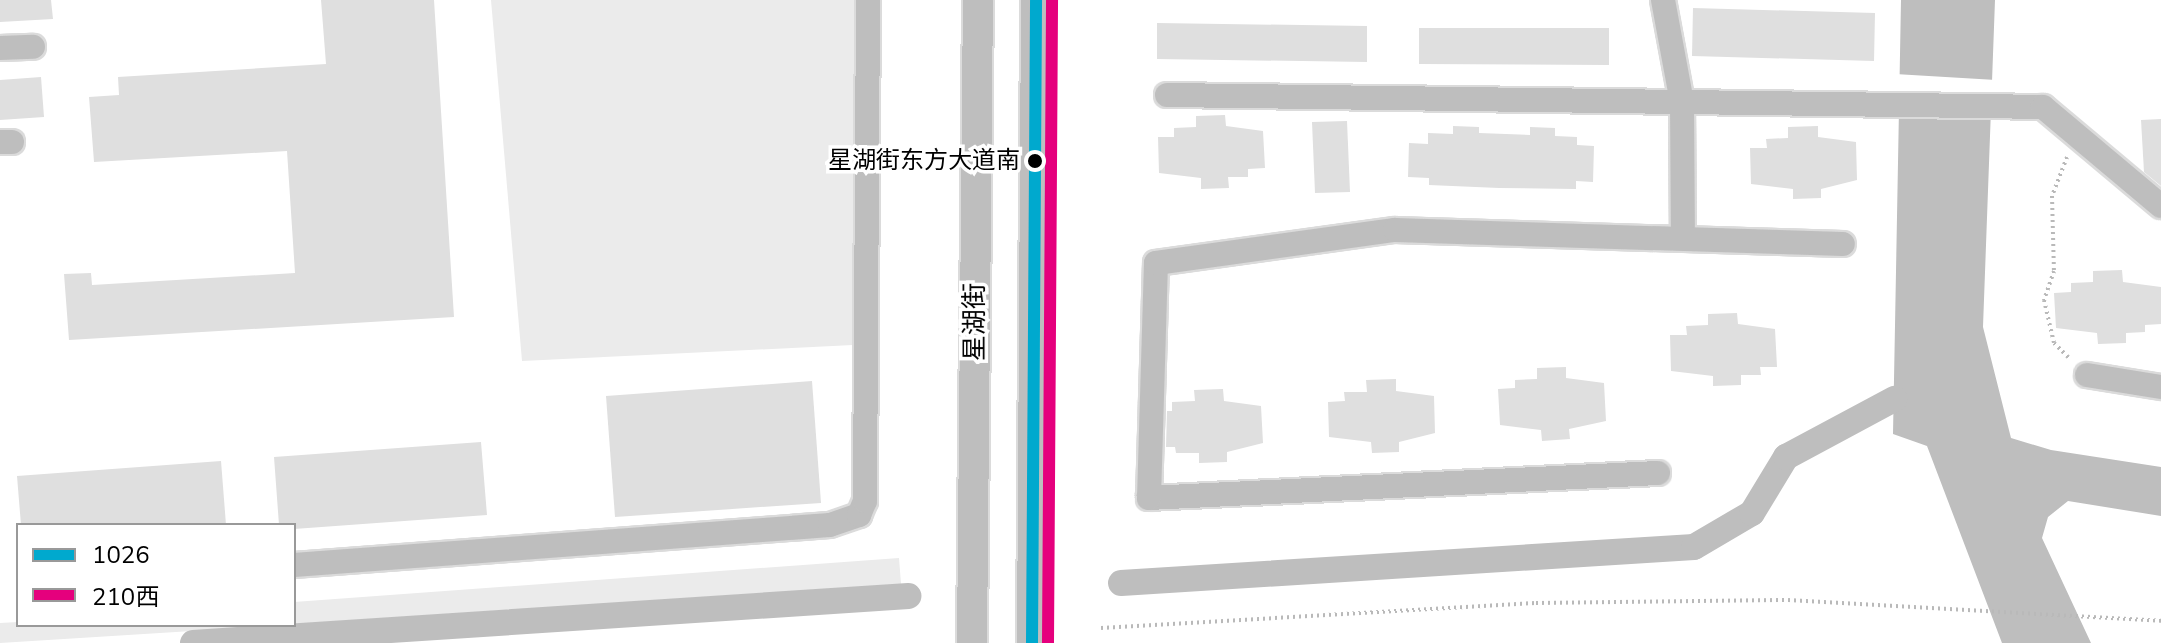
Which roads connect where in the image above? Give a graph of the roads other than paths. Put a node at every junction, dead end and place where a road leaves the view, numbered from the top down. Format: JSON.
{"nodes":[{"id":1,"x":868,"y":0,"type":"edge"},
{"id":2,"x":978,"y":0,"type":"edge"},
{"id":3,"x":1036,"y":0,"type":"edge"},
{"id":4,"x":1663,"y":0,"type":"edge"},
{"id":5,"x":33,"y":47,"type":"dead end"},
{"id":6,"x":0,"y":48,"type":"edge"},
{"id":7,"x":1167,"y":95,"type":"dead end"},
{"id":8,"x":1682,"y":103,"type":"junction"},
{"id":9,"x":2161,"y":206,"type":"edge"},
{"id":10,"x":1683,"y":238,"type":"junction"},
{"id":11,"x":1843,"y":244,"type":"dead end"},
{"id":12,"x":2087,"y":375,"type":"road end"},
{"id":13,"x":2161,"y":387,"type":"edge"},
{"id":14,"x":1658,"y":473,"type":"dead end"},
{"id":15,"x":296,"y":565,"type":"edge"},
{"id":16,"x":972,"y":643,"type":"edge"},
{"id":17,"x":1032,"y":643,"type":"edge"}],
"edges":[{"from":1,"to":15,"type":"lane"},
{"from":2,"to":16,"type":"main road","name":"星湖街"},
{"from":3,"to":17,"type":"main road"},
{"from":4,"to":8,"type":"lane"},
{"from":5,"to":6,"type":"lane"},
{"from":7,"to":8,"type":"lane"},
{"from":8,"to":9,"type":"lane"},
{"from":8,"to":10,"type":"lane"},
{"from":10,"to":11,"type":"lane"},
{"from":10,"to":14,"type":"lane"},
{"from":12,"to":13,"type":"lane"}]}
